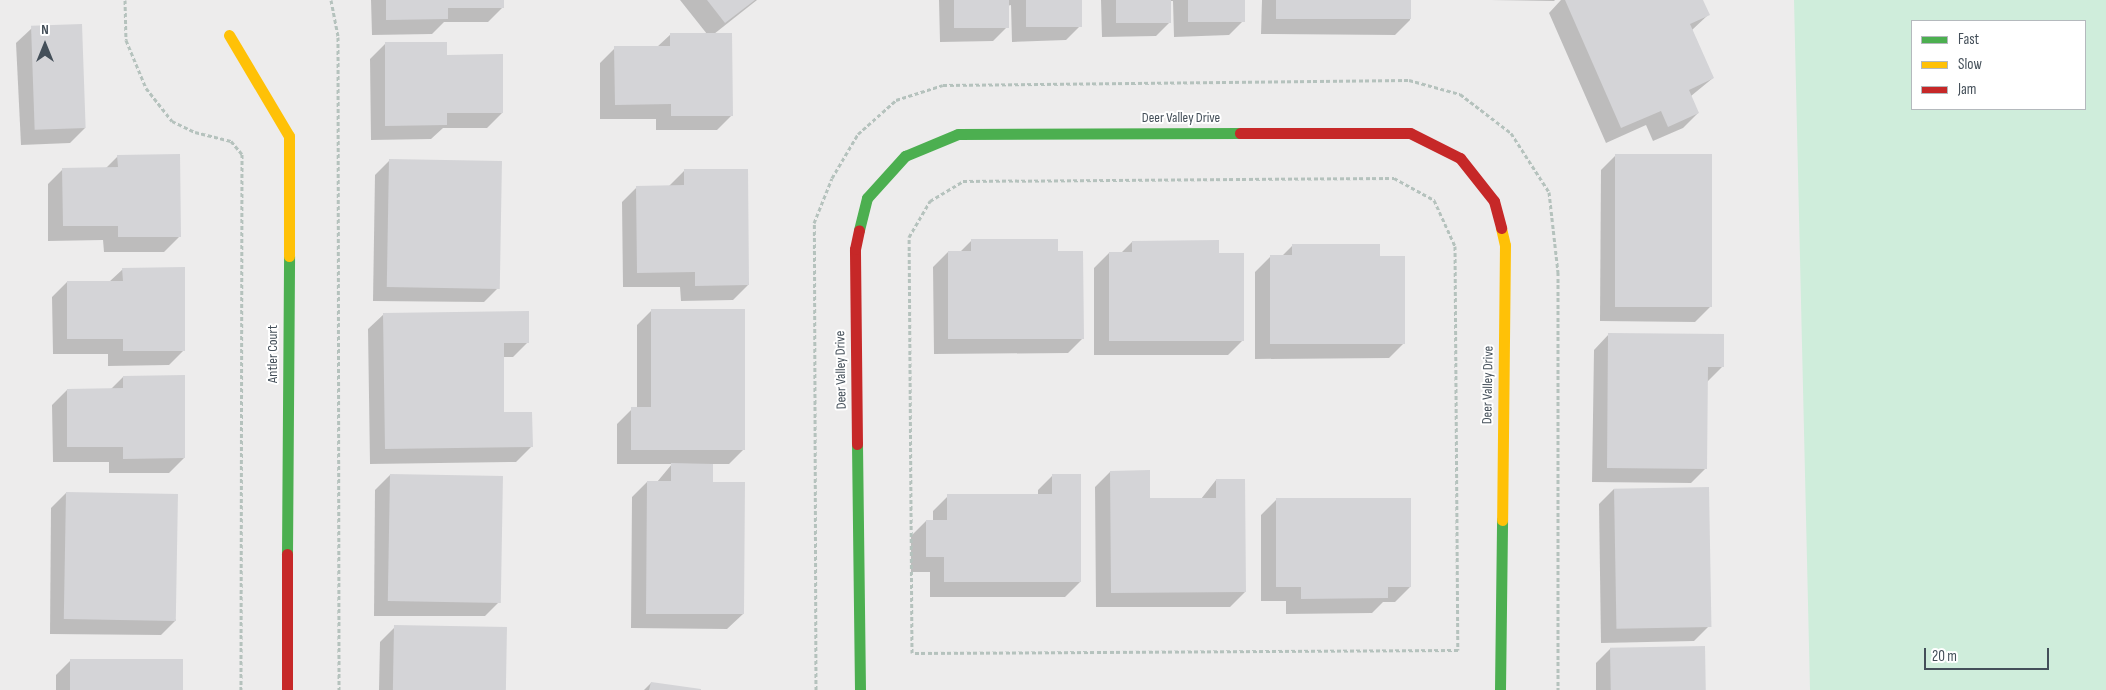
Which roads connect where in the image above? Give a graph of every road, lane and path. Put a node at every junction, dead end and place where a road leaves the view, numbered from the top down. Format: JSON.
{"nodes":[{"id":1,"x":125,"y":0,"type":"edge"},
{"id":2,"x":331,"y":0,"type":"edge"},
{"id":3,"x":229,"y":35,"type":"dead end"},
{"id":4,"x":1458,"y":650,"type":"joint"},
{"id":5,"x":241,"y":690,"type":"edge"},
{"id":6,"x":286,"y":690,"type":"edge"},
{"id":7,"x":339,"y":690,"type":"edge"},
{"id":8,"x":816,"y":690,"type":"edge"},
{"id":9,"x":860,"y":690,"type":"edge"},
{"id":10,"x":1500,"y":690,"type":"edge"},
{"id":11,"x":1558,"y":690,"type":"edge"}],
"edges":[{"from":1,"to":5,"type":"path"},
{"from":2,"to":7,"type":"path"},
{"from":3,"to":6,"type":"street","name":"Antler Court"},
{"from":4,"to":4,"type":"path"},
{"from":8,"to":11,"type":"path"},
{"from":9,"to":10,"type":"street","name":"Deer Valley Drive"}]}
